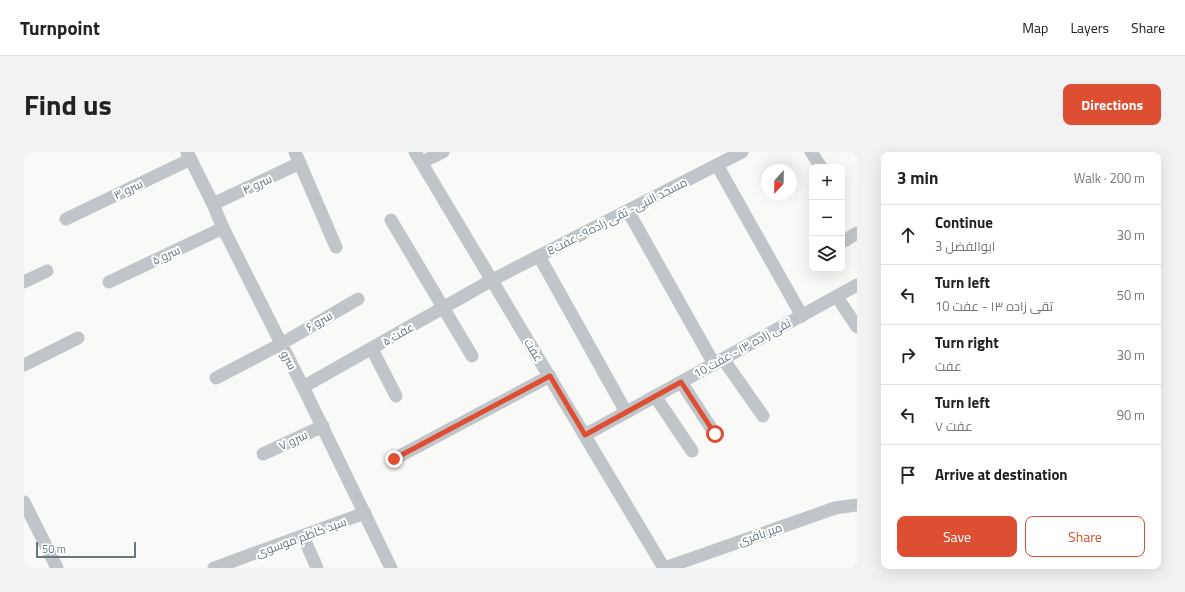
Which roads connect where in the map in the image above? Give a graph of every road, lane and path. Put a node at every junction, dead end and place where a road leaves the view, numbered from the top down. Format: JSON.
{"nodes":[{"id":1,"x":443,"y":152,"type":"edge"},
{"id":2,"x":742,"y":152,"type":"edge"},
{"id":3,"x":811,"y":152,"type":"edge"},
{"id":4,"x":189,"y":156,"type":"edge"},
{"id":5,"x":419,"y":157,"type":"edge"},
{"id":6,"x":297,"y":158,"type":"edge"},
{"id":7,"x":818,"y":164,"type":"edge"},
{"id":8,"x":717,"y":165,"type":"junction"},
{"id":9,"x":214,"y":204,"type":"junction"},
{"id":10,"x":628,"y":211,"type":"junction"},
{"id":11,"x":66,"y":219,"type":"dead end"},
{"id":12,"x":391,"y":220,"type":"dead end"},
{"id":13,"x":223,"y":228,"type":"junction"},
{"id":14,"x":857,"y":233,"type":"edge"},
{"id":15,"x":845,"y":240,"type":"edge"},
{"id":16,"x":336,"y":247,"type":"dead end"},
{"id":17,"x":539,"y":256,"type":"junction"},
{"id":18,"x":47,"y":271,"type":"dead end"},
{"id":19,"x":492,"y":280,"type":"junction"},
{"id":20,"x":24,"y":282,"type":"edge"},
{"id":21,"x":109,"y":282,"type":"dead end"},
{"id":22,"x":857,"y":285,"type":"edge"},
{"id":23,"x":837,"y":296,"type":"junction"},
{"id":24,"x":358,"y":299,"type":"dead end"},
{"id":25,"x":443,"y":308,"type":"junction"},
{"id":26,"x":802,"y":316,"type":"junction"},
{"id":27,"x":857,"y":327,"type":"edge"},
{"id":28,"x":78,"y":338,"type":"dead end"},
{"id":29,"x":281,"y":344,"type":"junction"},
{"id":30,"x":372,"y":349,"type":"junction"},
{"id":31,"x":472,"y":356,"type":"dead end"},
{"id":32,"x":718,"y":361,"type":"junction"},
{"id":33,"x":24,"y":365,"type":"edge"},
{"id":34,"x":550,"y":376,"type":"junction"},
{"id":35,"x":216,"y":378,"type":"dead end"},
{"id":36,"x":681,"y":382,"type":"junction"},
{"id":37,"x":304,"y":387,"type":"junction"},
{"id":38,"x":396,"y":396,"type":"dead end"},
{"id":39,"x":655,"y":396,"type":"junction"},
{"id":40,"x":626,"y":412,"type":"junction"},
{"id":41,"x":763,"y":416,"type":"dead end"},
{"id":42,"x":323,"y":426,"type":"junction"},
{"id":43,"x":715,"y":434,"type":"dead end"},
{"id":44,"x":585,"y":435,"type":"junction"},
{"id":45,"x":692,"y":451,"type":"dead end"},
{"id":46,"x":263,"y":454,"type":"dead end"},
{"id":47,"x":394,"y":459,"type":"dead end"},
{"id":48,"x":24,"y":502,"type":"edge"},
{"id":49,"x":857,"y":505,"type":"edge"},
{"id":50,"x":365,"y":513,"type":"junction"},
{"id":51,"x":303,"y":536,"type":"junction"},
{"id":52,"x":57,"y":568,"type":"edge"},
{"id":53,"x":214,"y":568,"type":"edge"},
{"id":54,"x":318,"y":568,"type":"edge"},
{"id":55,"x":391,"y":568,"type":"edge"},
{"id":56,"x":664,"y":568,"type":"edge"}],
"edges":[{"from":1,"to":5,"type":"street"},
{"from":2,"to":8,"type":"street","name":"مسجد النبی- تقی زاده۹- عفت8"},
{"from":3,"to":7,"type":"street"},
{"from":4,"to":9,"type":"street","name":"سرو"},
{"from":4,"to":11,"type":"street","name":"سرو ۳"},
{"from":5,"to":19,"type":"street","name":"عفت"},
{"from":6,"to":9,"type":"street","name":"سرو ۴"},
{"from":6,"to":16,"type":"street","name":"سرو ۴"},
{"from":8,"to":10,"type":"street","name":"مسجد النبی- تقی زاده۹- عفت8"},
{"from":8,"to":26,"type":"street"},
{"from":9,"to":13,"type":"street","name":"سرو"},
{"from":10,"to":17,"type":"street","name":"مسجد النبی- تقی زاده۹- عفت8"},
{"from":10,"to":32,"type":"street"},
{"from":12,"to":25,"type":"street"},
{"from":13,"to":21,"type":"street","name":"سرو ۵"},
{"from":13,"to":29,"type":"street","name":"سرو"},
{"from":14,"to":15,"type":"street"},
{"from":17,"to":19,"type":"street","name":"مسجد النبی- تقی زاده۹- عفت8"},
{"from":17,"to":40,"type":"street"},
{"from":18,"to":20,"type":"street"},
{"from":19,"to":25,"type":"street","name":"عفت ۵"},
{"from":19,"to":34,"type":"street","name":"عفت"},
{"from":22,"to":23,"type":"street","name":"تقی زاده ۱۳ - عفت 10"},
{"from":23,"to":26,"type":"street","name":"تقی زاده ۱۳ - عفت 10"},
{"from":23,"to":27,"type":"street"},
{"from":24,"to":29,"type":"street","name":"سرو ۶"},
{"from":25,"to":30,"type":"street","name":"عفت ۵"},
{"from":25,"to":31,"type":"street"},
{"from":26,"to":32,"type":"street","name":"تقی زاده ۱۳ - عفت 10"},
{"from":28,"to":33,"type":"street"},
{"from":29,"to":35,"type":"street","name":"سرو ۶"},
{"from":29,"to":37,"type":"street","name":"سرو"},
{"from":30,"to":37,"type":"street","name":"عفت ۵"},
{"from":30,"to":38,"type":"street"},
{"from":32,"to":36,"type":"street","name":"تقی زاده ۱۳ - عفت 10"},
{"from":32,"to":41,"type":"street"},
{"from":34,"to":44,"type":"street","name":"عفت"},
{"from":34,"to":47,"type":"street"},
{"from":36,"to":39,"type":"street","name":"تقی زاده ۱۳ - عفت 10"},
{"from":36,"to":43,"type":"street"},
{"from":37,"to":42,"type":"street","name":"سرو"},
{"from":39,"to":40,"type":"street","name":"تقی زاده ۱۳ - عفت 10"},
{"from":39,"to":45,"type":"street"},
{"from":40,"to":44,"type":"street","name":"تقی زاده ۱۳ - عفت 10"},
{"from":42,"to":46,"type":"street","name":"سرو ۷"},
{"from":42,"to":50,"type":"street","name":"سرو"},
{"from":44,"to":56,"type":"street","name":"عفت"},
{"from":48,"to":52,"type":"street"},
{"from":49,"to":56,"type":"street","name":"میر بافری"},
{"from":50,"to":51,"type":"street","name":"سید کاظم موسوی"},
{"from":50,"to":55,"type":"street","name":"سرو"},
{"from":51,"to":53,"type":"street","name":"سید کاظم موسوی"},
{"from":51,"to":54,"type":"street"}]}
